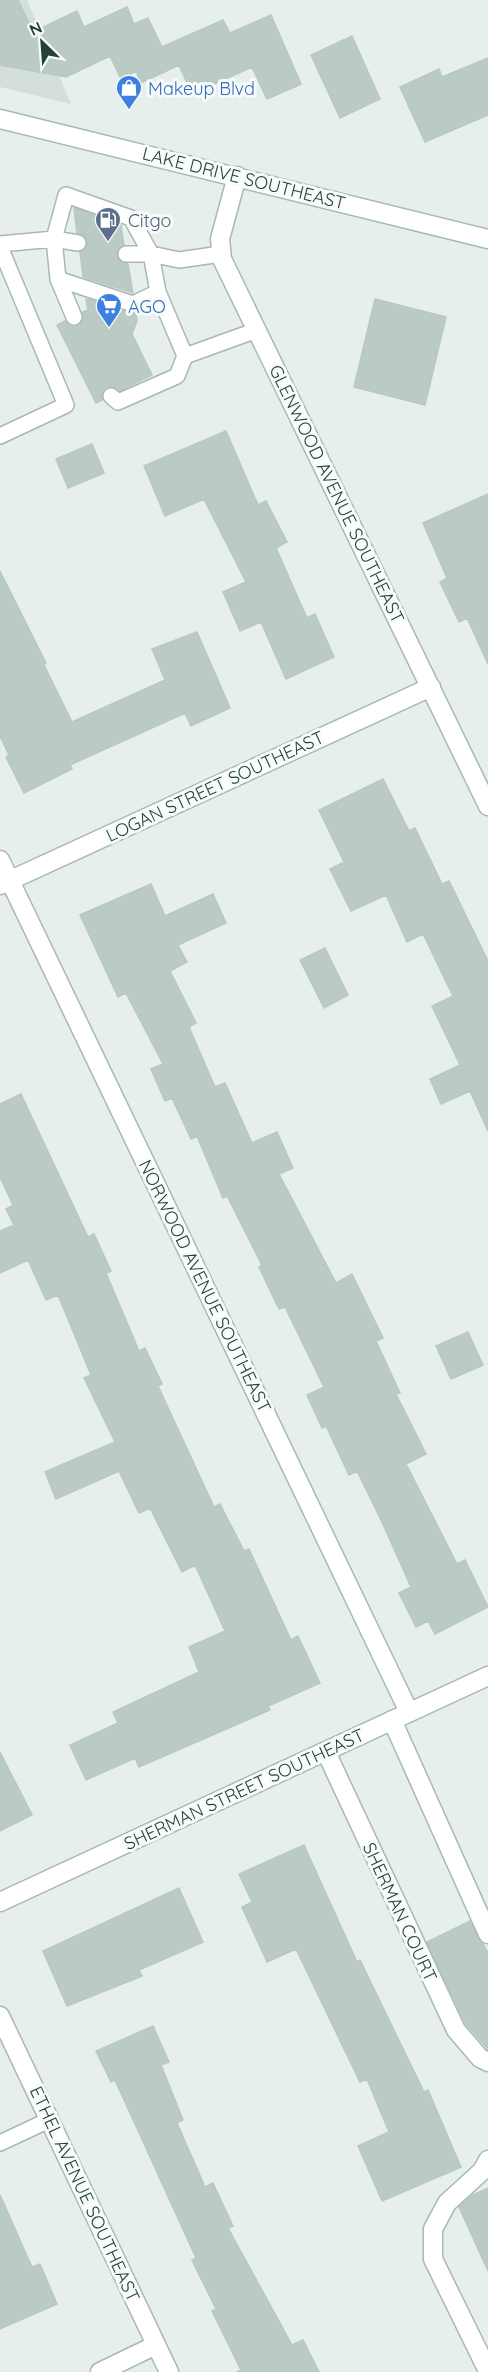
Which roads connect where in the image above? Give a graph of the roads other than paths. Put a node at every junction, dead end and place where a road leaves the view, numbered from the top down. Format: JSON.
{"nodes":[{"id":1,"x":0,"y":119,"type":"edge"},
{"id":2,"x":237,"y":176,"type":"junction"},
{"id":3,"x":54,"y":239,"type":"junction"},
{"id":4,"x":488,"y":239,"type":"edge"},
{"id":5,"x":78,"y":243,"type":"dead end"},
{"id":6,"x":0,"y":245,"type":"edge"},
{"id":7,"x":126,"y":254,"type":"dead end"},
{"id":8,"x":151,"y":254,"type":"junction"},
{"id":9,"x":222,"y":254,"type":"junction"},
{"id":10,"x":6,"y":278,"type":"edge"},
{"id":11,"x":58,"y":279,"type":"junction"},
{"id":12,"x":158,"y":292,"type":"junction"},
{"id":13,"x":74,"y":317,"type":"dead end"},
{"id":14,"x":257,"y":330,"type":"junction"},
{"id":15,"x":185,"y":356,"type":"junction"},
{"id":16,"x":111,"y":396,"type":"dead end"},
{"id":17,"x":0,"y":436,"type":"edge"},
{"id":18,"x":431,"y":687,"type":"junction"},
{"id":19,"x":488,"y":806,"type":"edge"},
{"id":20,"x":0,"y":860,"type":"edge"},
{"id":21,"x":5,"y":883,"type":"edge"},
{"id":22,"x":488,"y":1676,"type":"edge"},
{"id":23,"x":401,"y":1716,"type":"junction"},
{"id":24,"x":326,"y":1752,"type":"junction"},
{"id":25,"x":0,"y":1902,"type":"edge"},
{"id":26,"x":488,"y":1934,"type":"edge"},
{"id":27,"x":0,"y":2016,"type":"edge"},
{"id":28,"x":488,"y":2062,"type":"edge"},
{"id":29,"x":49,"y":2120,"type":"junction"},
{"id":30,"x":0,"y":2143,"type":"edge"},
{"id":31,"x":488,"y":2160,"type":"edge"},
{"id":32,"x":156,"y":2345,"type":"junction"},
{"id":33,"x":488,"y":2371,"type":"edge"},
{"id":34,"x":100,"y":2372,"type":"edge"},
{"id":35,"x":169,"y":2372,"type":"edge"}],
"edges":[{"from":1,"to":2,"type":"street","name":"LAKE DRIVE SOUTHEAST"},
{"from":2,"to":4,"type":"street","name":"LAKE DRIVE SOUTHEAST"},
{"from":2,"to":9,"type":"street","name":"GLENWOOD AVENUE SOUTHEAST"},
{"from":3,"to":5,"type":"lane"},
{"from":3,"to":6,"type":"lane"},
{"from":3,"to":8,"type":"lane"},
{"from":3,"to":11,"type":"lane"},
{"from":6,"to":10,"type":"lane"},
{"from":7,"to":8,"type":"lane"},
{"from":8,"to":9,"type":"lane"},
{"from":8,"to":12,"type":"lane"},
{"from":9,"to":14,"type":"street","name":"GLENWOOD AVENUE SOUTHEAST"},
{"from":10,"to":17,"type":"lane"},
{"from":11,"to":12,"type":"lane"},
{"from":11,"to":13,"type":"lane"},
{"from":12,"to":15,"type":"lane"},
{"from":14,"to":15,"type":"lane"},
{"from":14,"to":18,"type":"street","name":"GLENWOOD AVENUE SOUTHEAST"},
{"from":15,"to":16,"type":"lane"},
{"from":18,"to":19,"type":"street","name":"GLENWOOD AVENUE SOUTHEAST"},
{"from":18,"to":21,"type":"street","name":"LOGAN STREET SOUTHEAST"},
{"from":20,"to":21,"type":"street","name":"NORWOOD AVENUE SOUTHEAST"},
{"from":21,"to":23,"type":"street","name":"NORWOOD AVENUE SOUTHEAST"},
{"from":22,"to":23,"type":"street","name":"SHERMAN STREET SOUTHEAST"},
{"from":23,"to":24,"type":"street","name":"SHERMAN STREET SOUTHEAST"},
{"from":23,"to":26,"type":"street"},
{"from":24,"to":25,"type":"street","name":"SHERMAN STREET SOUTHEAST"},
{"from":24,"to":28,"type":"street","name":"SHERMAN COURT"},
{"from":27,"to":29,"type":"street","name":"ETHEL AVENUE SOUTHEAST"},
{"from":29,"to":30,"type":"lane"},
{"from":29,"to":32,"type":"street","name":"ETHEL AVENUE SOUTHEAST"},
{"from":31,"to":33,"type":"street"},
{"from":32,"to":34,"type":"street"},
{"from":32,"to":35,"type":"street","name":"ETHEL AVENUE SOUTHEAST"}]}
